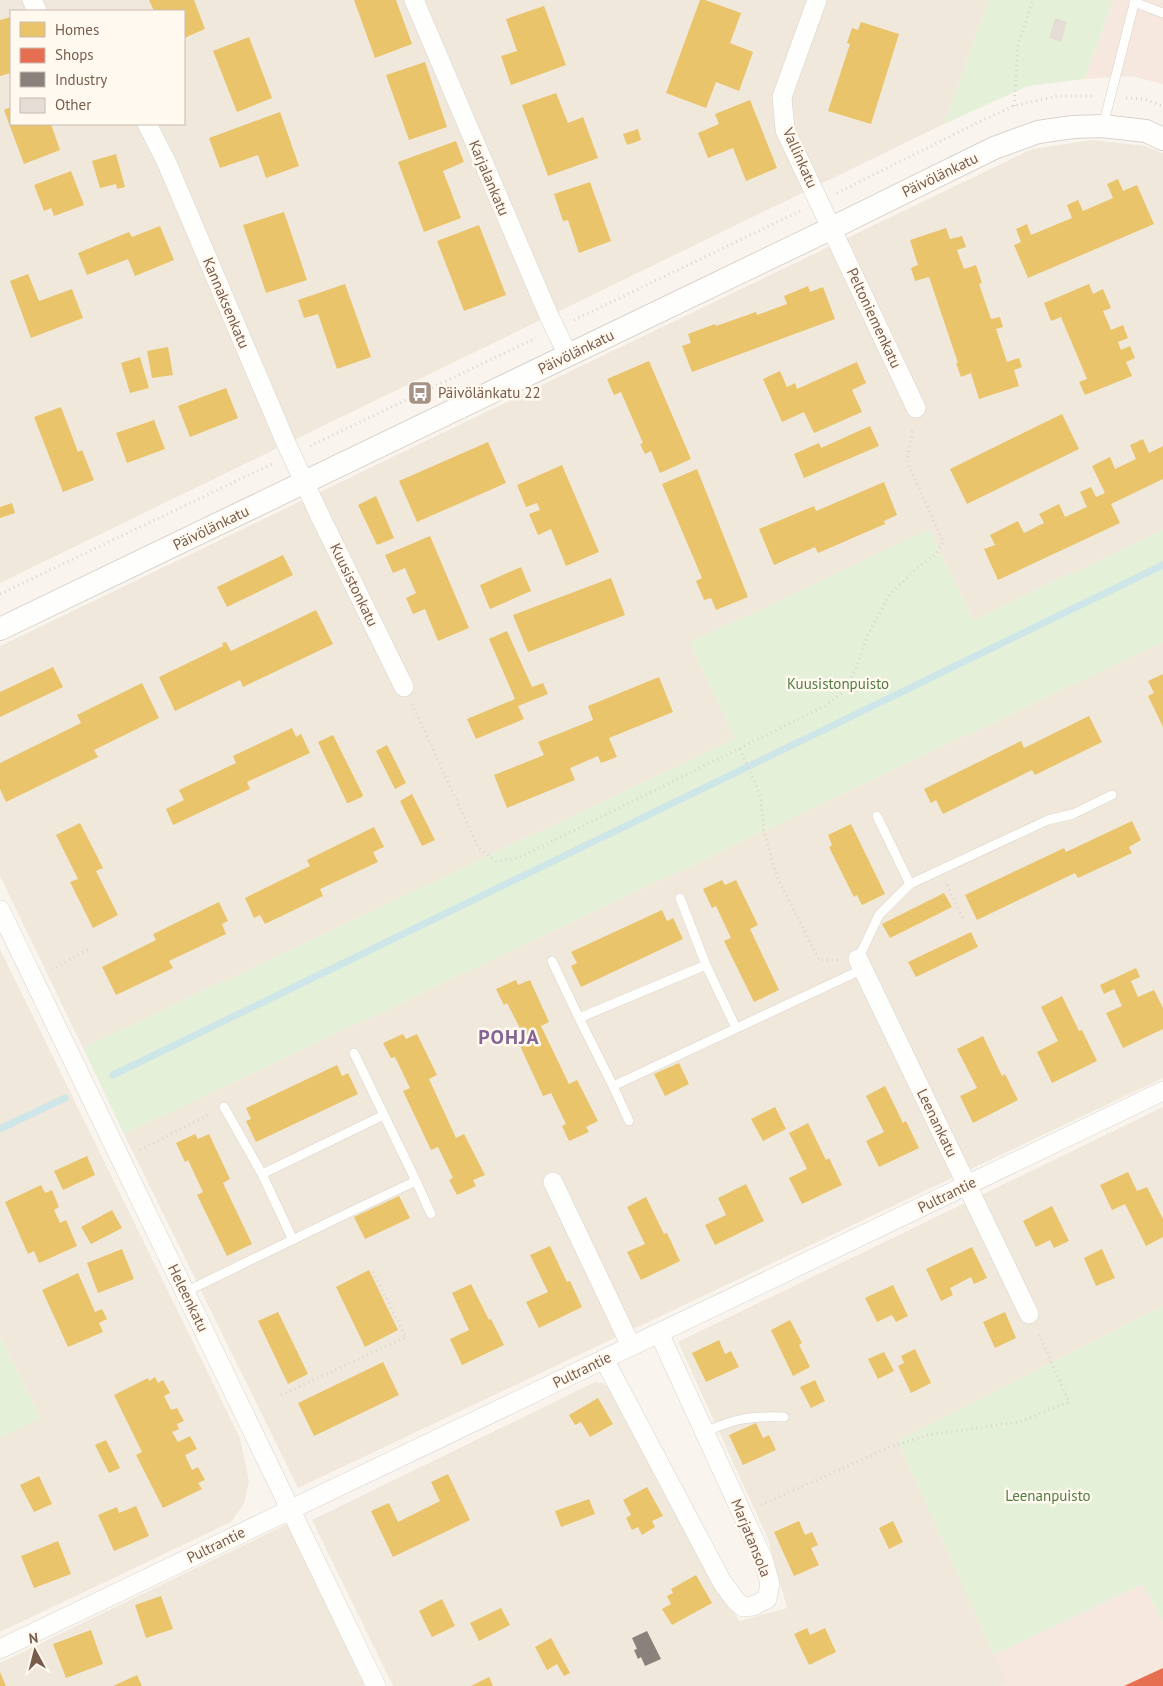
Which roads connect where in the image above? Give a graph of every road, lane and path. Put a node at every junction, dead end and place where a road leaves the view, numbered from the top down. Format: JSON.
{"nodes":[{"id":1,"x":414,"y":0,"type":"edge"},
{"id":2,"x":817,"y":0,"type":"edge"},
{"id":3,"x":1033,"y":0,"type":"edge"},
{"id":4,"x":1135,"y":1,"type":"edge"},
{"id":5,"x":1163,"y":13,"type":"edge"},
{"id":6,"x":1109,"y":97,"type":"junction"},
{"id":7,"x":1014,"y":106,"type":"junction"},
{"id":8,"x":1163,"y":106,"type":"edge"},
{"id":9,"x":148,"y":125,"type":"edge"},
{"id":10,"x":1102,"y":126,"type":"junction"},
{"id":11,"x":1163,"y":139,"type":"edge"},
{"id":12,"x":819,"y":201,"type":"junction"},
{"id":13,"x":832,"y":228,"type":"junction"},
{"id":14,"x":555,"y":329,"type":"junction"},
{"id":15,"x":568,"y":356,"type":"junction"},
{"id":16,"x":916,"y":408,"type":"joint"},
{"id":17,"x":292,"y":455,"type":"junction"},
{"id":18,"x":304,"y":482,"type":"junction"},
{"id":19,"x":0,"y":594,"type":"edge"},
{"id":20,"x":0,"y":629,"type":"edge"},
{"id":21,"x":404,"y":687,"type":"joint"},
{"id":22,"x":740,"y":750,"type":"junction"},
{"id":23,"x":1112,"y":795,"type":"dead end"},
{"id":24,"x":878,"y":816,"type":"dead end"},
{"id":25,"x":940,"y":871,"type":"junction"},
{"id":26,"x":910,"y":884,"type":"junction"},
{"id":27,"x":680,"y":898,"type":"dead end"},
{"id":28,"x":0,"y":910,"type":"edge"},
{"id":29,"x":964,"y":922,"type":"dead end"},
{"id":30,"x":8,"y":945,"type":"edge"},
{"id":31,"x":88,"y":949,"type":"dead end"},
{"id":32,"x":552,"y":961,"type":"dead end"},
{"id":33,"x":861,"y":964,"type":"junction"},
{"id":34,"x":706,"y":965,"type":"junction"},
{"id":35,"x":34,"y":980,"type":"junction"},
{"id":36,"x":579,"y":1018,"type":"junction"},
{"id":37,"x":736,"y":1028,"type":"junction"},
{"id":38,"x":354,"y":1053,"type":"dead end"},
{"id":39,"x":613,"y":1086,"type":"junction"},
{"id":40,"x":1163,"y":1091,"type":"edge"},
{"id":41,"x":224,"y":1107,"type":"joint"},
{"id":42,"x":384,"y":1115,"type":"junction"},
{"id":43,"x":629,"y":1120,"type":"dead end"},
{"id":44,"x":121,"y":1160,"type":"junction"},
{"id":45,"x":262,"y":1174,"type":"junction"},
{"id":46,"x":416,"y":1181,"type":"junction"},
{"id":47,"x":553,"y":1182,"type":"dead end"},
{"id":48,"x":967,"y":1185,"type":"junction"},
{"id":49,"x":431,"y":1214,"type":"dead end"},
{"id":50,"x":293,"y":1240,"type":"junction"},
{"id":51,"x":373,"y":1272,"type":"dead end"},
{"id":52,"x":185,"y":1292,"type":"junction"},
{"id":53,"x":1029,"y":1314,"type":"joint"},
{"id":54,"x":659,"y":1333,"type":"junction"},
{"id":55,"x":631,"y":1346,"type":"junction"},
{"id":56,"x":604,"y":1359,"type":"junction"},
{"id":57,"x":282,"y":1395,"type":"dead end"},
{"id":58,"x":784,"y":1416,"type":"dead end"},
{"id":59,"x":705,"y":1432,"type":"junction"},
{"id":60,"x":290,"y":1510,"type":"junction"},
{"id":61,"x":742,"y":1514,"type":"junction"},
{"id":62,"x":0,"y":1648,"type":"edge"},
{"id":63,"x":376,"y":1686,"type":"edge"}],
"edges":[{"from":1,"to":14,"type":"street","name":"Karjalankatu"},
{"from":2,"to":12,"type":"street","name":"Vallinkatu"},
{"from":3,"to":7,"type":"path"},
{"from":4,"to":5,"type":"lane"},
{"from":4,"to":6,"type":"lane"},
{"from":6,"to":7,"type":"path"},
{"from":6,"to":8,"type":"path"},
{"from":6,"to":10,"type":"lane"},
{"from":7,"to":12,"type":"path"},
{"from":9,"to":17,"type":"street","name":"Kannaksenkatu"},
{"from":10,"to":11,"type":"street","name":"Päivölänkatu"},
{"from":10,"to":13,"type":"street","name":"Päivölänkatu"},
{"from":12,"to":13,"type":"street","name":"Vallinkatu"},
{"from":12,"to":14,"type":"path"},
{"from":13,"to":15,"type":"street","name":"Päivölänkatu"},
{"from":13,"to":16,"type":"street","name":"Peltoniemenkatu"},
{"from":14,"to":15,"type":"street","name":"Karjalankatu"},
{"from":14,"to":17,"type":"path"},
{"from":15,"to":18,"type":"street","name":"Päivölänkatu"},
{"from":16,"to":22,"type":"path"},
{"from":17,"to":18,"type":"street","name":"Kannaksenkatu"},
{"from":17,"to":19,"type":"path"},
{"from":18,"to":20,"type":"street","name":"Päivölänkatu"},
{"from":18,"to":21,"type":"street","name":"Kuusistonkatu"},
{"from":21,"to":22,"type":"path"},
{"from":22,"to":33,"type":"path"},
{"from":23,"to":25,"type":"lane"},
{"from":24,"to":26,"type":"lane"},
{"from":25,"to":26,"type":"lane"},
{"from":25,"to":29,"type":"path"},
{"from":26,"to":33,"type":"lane"},
{"from":27,"to":34,"type":"lane"},
{"from":28,"to":30,"type":"street","name":"Heleenkatu"},
{"from":30,"to":35,"type":"street","name":"Heleenkatu"},
{"from":31,"to":35,"type":"path"},
{"from":32,"to":36,"type":"lane"},
{"from":33,"to":37,"type":"lane"},
{"from":33,"to":48,"type":"street","name":"Leenankatu"},
{"from":34,"to":36,"type":"lane"},
{"from":34,"to":37,"type":"lane"},
{"from":35,"to":44,"type":"street","name":"Heleenkatu"},
{"from":36,"to":39,"type":"lane"},
{"from":37,"to":39,"type":"lane"},
{"from":38,"to":42,"type":"lane"},
{"from":39,"to":43,"type":"lane"},
{"from":40,"to":48,"type":"street","name":"Pultrantie"},
{"from":41,"to":44,"type":"path"},
{"from":41,"to":45,"type":"lane"},
{"from":42,"to":45,"type":"lane"},
{"from":42,"to":46,"type":"lane"},
{"from":44,"to":52,"type":"street","name":"Heleenkatu"},
{"from":45,"to":50,"type":"lane"},
{"from":46,"to":49,"type":"lane"},
{"from":46,"to":50,"type":"lane"},
{"from":47,"to":55,"type":"street"},
{"from":48,"to":53,"type":"street","name":"Leenankatu"},
{"from":48,"to":54,"type":"street","name":"Pultrantie"},
{"from":50,"to":52,"type":"lane"},
{"from":51,"to":57,"type":"path"},
{"from":52,"to":60,"type":"street","name":"Heleenkatu"},
{"from":53,"to":61,"type":"path"},
{"from":54,"to":55,"type":"street","name":"Pultrantie"},
{"from":54,"to":59,"type":"street","name":"Marjatansola"},
{"from":55,"to":56,"type":"street","name":"Pultrantie"},
{"from":56,"to":60,"type":"street","name":"Pultrantie"},
{"from":56,"to":61,"type":"street","name":"Marjatansola"},
{"from":58,"to":59,"type":"lane"},
{"from":59,"to":61,"type":"street","name":"Marjatansola"},
{"from":60,"to":62,"type":"street","name":"Pultrantie"},
{"from":60,"to":63,"type":"street","name":"Heleenkatu"}]}
